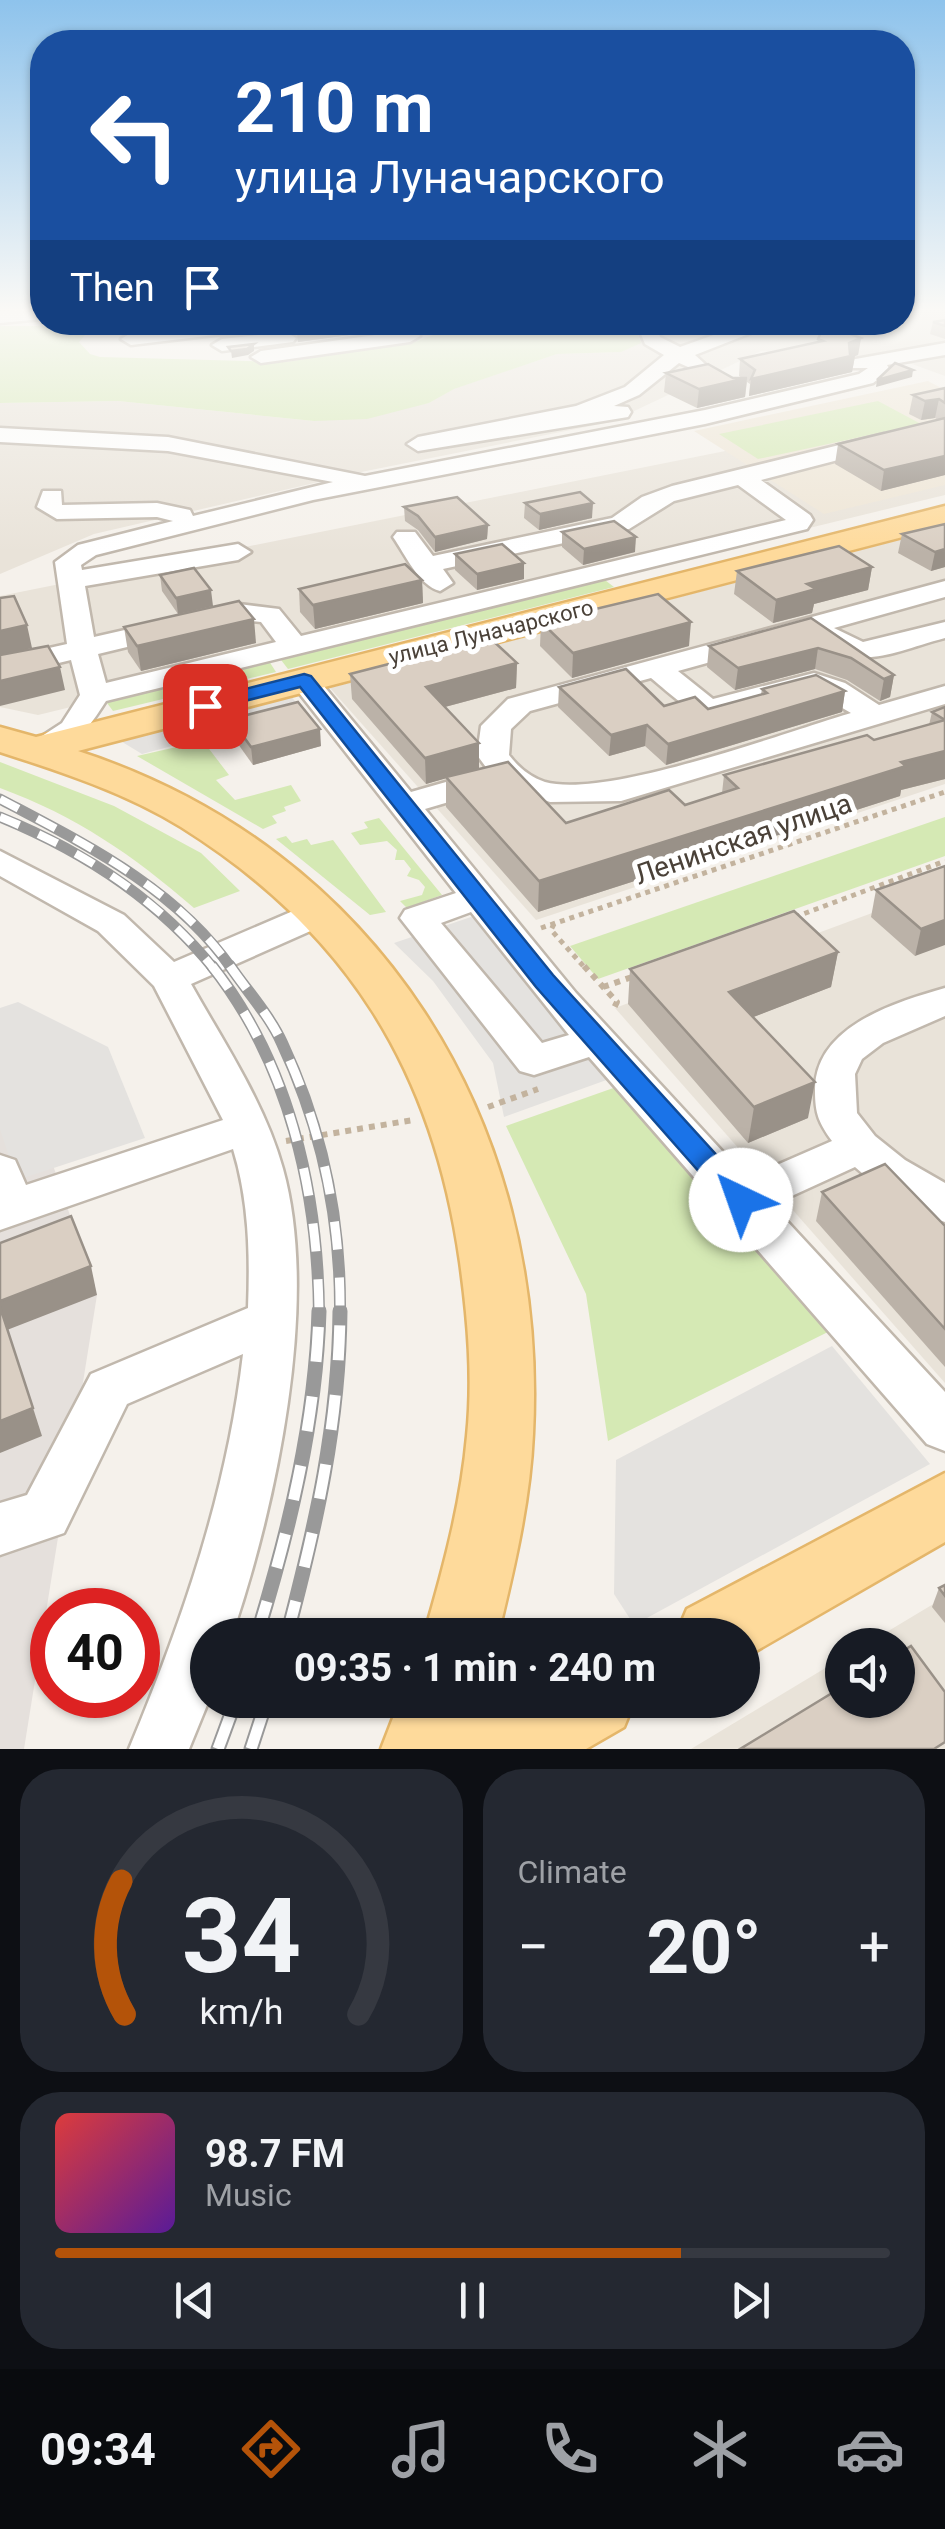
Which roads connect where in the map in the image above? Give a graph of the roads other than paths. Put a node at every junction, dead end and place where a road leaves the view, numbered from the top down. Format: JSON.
{"nodes":[{"id":1,"x":634,"y":390,"type":"edge"},
{"id":2,"x":745,"y":390,"type":"edge"},
{"id":3,"x":818,"y":390,"type":"edge"},
{"id":4,"x":551,"y":421,"type":"junction"},
{"id":5,"x":914,"y":433,"type":"edge"},
{"id":6,"x":0,"y":435,"type":"edge"},
{"id":7,"x":418,"y":444,"type":"dead end"},
{"id":8,"x":742,"y":477,"type":"junction"},
{"id":9,"x":366,"y":482,"type":"junction"},
{"id":10,"x":52,"y":496,"type":"dead end"},
{"id":11,"x":945,"y":516,"type":"edge"},
{"id":12,"x":195,"y":522,"type":"junction"},
{"id":13,"x":620,"y":524,"type":"junction"},
{"id":14,"x":406,"y":537,"type":"dead end"},
{"id":15,"x":521,"y":545,"type":"junction"},
{"id":16,"x":238,"y":552,"type":"dead end"},
{"id":17,"x":666,"y":558,"type":"junction"},
{"id":18,"x":425,"y":565,"type":"junction"},
{"id":19,"x":71,"y":580,"type":"junction"},
{"id":20,"x":567,"y":581,"type":"junction"},
{"id":21,"x":944,"y":590,"type":"edge"},
{"id":22,"x":459,"y":607,"type":"junction"},
{"id":23,"x":813,"y":626,"type":"junction"},
{"id":24,"x":945,"y":630,"type":"edge"},
{"id":25,"x":82,"y":649,"type":"junction"},
{"id":26,"x":300,"y":664,"type":"junction"},
{"id":27,"x":0,"y":668,"type":"edge"},
{"id":28,"x":657,"y":668,"type":"junction"},
{"id":29,"x":95,"y":695,"type":"junction"},
{"id":30,"x":945,"y":695,"type":"edge"},
{"id":31,"x":875,"y":716,"type":"junction"},
{"id":32,"x":19,"y":744,"type":"edge"},
{"id":33,"x":506,"y":774,"type":"junction"},
{"id":34,"x":403,"y":804,"type":"junction"},
{"id":35,"x":0,"y":862,"type":"edge"},
{"id":36,"x":478,"y":898,"type":"junction"},
{"id":37,"x":320,"y":912,"type":"junction"},
{"id":38,"x":169,"y":979,"type":"junction"},
{"id":39,"x":945,"y":1001,"type":"edge"},
{"id":40,"x":609,"y":1032,"type":"junction"},
{"id":41,"x":247,"y":1128,"type":"junction"},
{"id":42,"x":860,"y":1147,"type":"junction"},
{"id":43,"x":4,"y":1197,"type":"edge"},
{"id":44,"x":741,"y":1200,"type":"junction"},
{"id":45,"x":945,"y":1205,"type":"edge"},
{"id":46,"x":269,"y":1320,"type":"junction"},
{"id":47,"x":945,"y":1428,"type":"edge"},
{"id":48,"x":945,"y":1505,"type":"edge"},
{"id":49,"x":0,"y":1529,"type":"edge"},
{"id":50,"x":466,"y":1618,"type":"edge"},
{"id":51,"x":742,"y":1618,"type":"edge"},
{"id":52,"x":576,"y":1724,"type":"edge"},
{"id":53,"x":427,"y":1730,"type":"edge"},
{"id":54,"x":159,"y":1749,"type":"edge"}],
"edges":[{"from":1,"to":4,"type":"street"},
{"from":2,"to":4,"type":"street"},
{"from":3,"to":9,"type":"street"},
{"from":4,"to":7,"type":"street"},
{"from":5,"to":8,"type":"street"},
{"from":6,"to":9,"type":"street"},
{"from":8,"to":13,"type":"street"},
{"from":8,"to":17,"type":"street"},
{"from":9,"to":12,"type":"street"},
{"from":10,"to":12,"type":"street"},
{"from":11,"to":26,"type":"main road","name":"улица Луначарского"},
{"from":12,"to":19,"type":"street"},
{"from":13,"to":15,"type":"street"},
{"from":13,"to":17,"type":"street"},
{"from":14,"to":18,"type":"street"},
{"from":15,"to":18,"type":"street"},
{"from":15,"to":20,"type":"street"},
{"from":16,"to":19,"type":"street"},
{"from":17,"to":20,"type":"street"},
{"from":18,"to":22,"type":"street"},
{"from":19,"to":25,"type":"street"},
{"from":20,"to":22,"type":"street"},
{"from":21,"to":23,"type":"street"},
{"from":22,"to":26,"type":"street"},
{"from":23,"to":24,"type":"street"},
{"from":23,"to":28,"type":"street"},
{"from":25,"to":26,"type":"street"},
{"from":25,"to":27,"type":"street"},
{"from":25,"to":29,"type":"street"},
{"from":26,"to":29,"type":"street"},
{"from":26,"to":32,"type":"main road","name":"улица Луначарского"},
{"from":26,"to":34,"type":"street"},
{"from":28,"to":31,"type":"street"},
{"from":28,"to":33,"type":"street"},
{"from":29,"to":32,"type":"street"},
{"from":30,"to":31,"type":"street"},
{"from":31,"to":33,"type":"street"},
{"from":32,"to":37,"type":"main road"},
{"from":33,"to":34,"type":"street"},
{"from":34,"to":36,"type":"street"},
{"from":35,"to":38,"type":"street"},
{"from":36,"to":40,"type":"street"},
{"from":36,"to":40,"type":"street"},
{"from":37,"to":38,"type":"street"},
{"from":37,"to":50,"type":"main road"},
{"from":38,"to":41,"type":"street"},
{"from":39,"to":42,"type":"street"},
{"from":40,"to":44,"type":"street"},
{"from":41,"to":43,"type":"street"},
{"from":41,"to":46,"type":"street"},
{"from":42,"to":44,"type":"street"},
{"from":42,"to":45,"type":"street"},
{"from":44,"to":47,"type":"street"},
{"from":46,"to":49,"type":"street"},
{"from":46,"to":54,"type":"street"},
{"from":48,"to":51,"type":"main road"},
{"from":52,"to":53,"type":"main road"}]}
